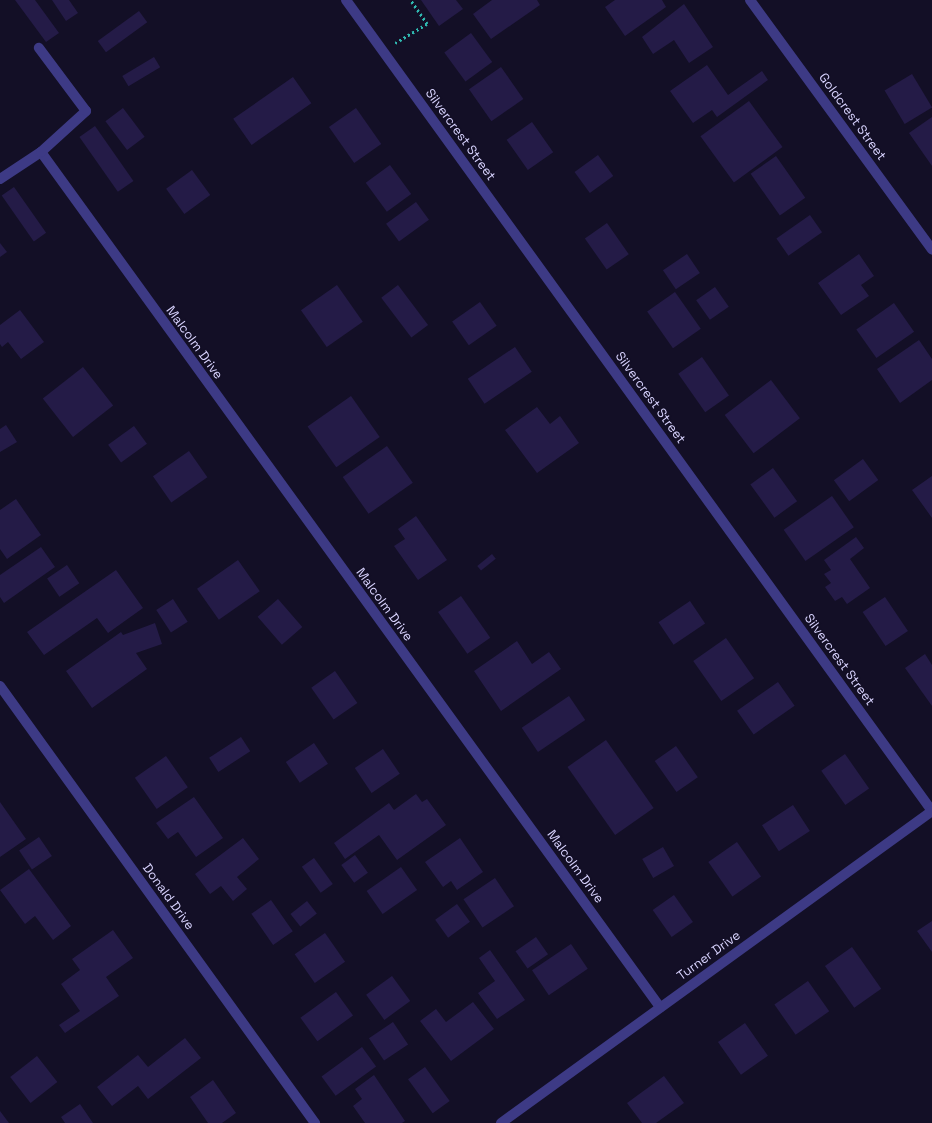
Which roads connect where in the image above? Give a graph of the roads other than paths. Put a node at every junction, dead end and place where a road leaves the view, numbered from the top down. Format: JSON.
{"nodes":[{"id":1,"x":346,"y":0,"type":"edge"},
{"id":2,"x":750,"y":0,"type":"edge"},
{"id":3,"x":39,"y":48,"type":"dead end"},
{"id":4,"x":41,"y":152,"type":"junction"},
{"id":5,"x":0,"y":179,"type":"edge"},
{"id":6,"x":932,"y":250,"type":"edge"},
{"id":7,"x":0,"y":686,"type":"edge"},
{"id":8,"x":932,"y":811,"type":"edge"},
{"id":9,"x":660,"y":1007,"type":"junction"},
{"id":10,"x":315,"y":1123,"type":"edge"},
{"id":11,"x":501,"y":1123,"type":"edge"}],
"edges":[{"from":1,"to":8,"type":"street","name":"Silvercrest Street"},
{"from":2,"to":6,"type":"street","name":"Goldcrest Street"},
{"from":3,"to":4,"type":"street"},
{"from":4,"to":5,"type":"street"},
{"from":4,"to":9,"type":"street","name":"Malcolm Drive"},
{"from":7,"to":10,"type":"street","name":"Donald Drive"},
{"from":8,"to":9,"type":"street","name":"Turner Drive"},
{"from":9,"to":11,"type":"street","name":"Turner Drive"}]}
